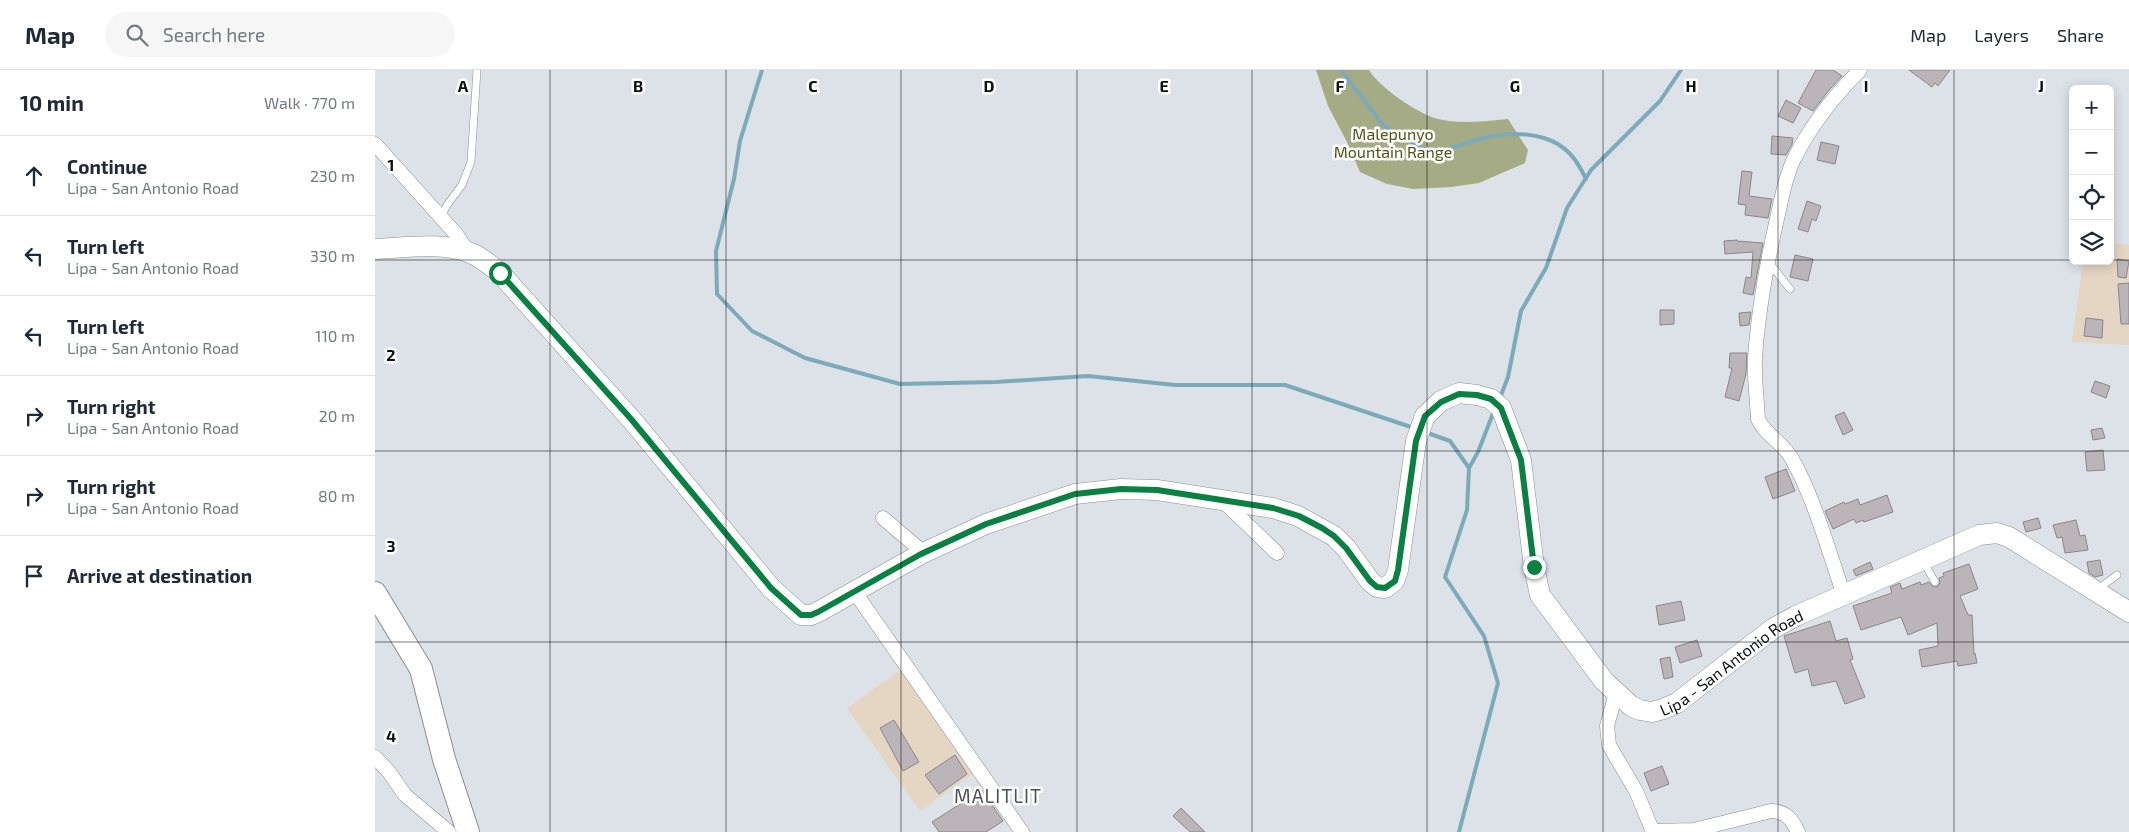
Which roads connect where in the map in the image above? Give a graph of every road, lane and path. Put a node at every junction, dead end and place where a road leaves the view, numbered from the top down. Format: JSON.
{"nodes":[{"id":1,"x":477,"y":70,"type":"edge"},
{"id":2,"x":1860,"y":70,"type":"edge"},
{"id":3,"x":375,"y":144,"type":"edge"},
{"id":4,"x":441,"y":217,"type":"junction"},
{"id":5,"x":375,"y":249,"type":"edge"},
{"id":6,"x":468,"y":252,"type":"junction"},
{"id":7,"x":1768,"y":261,"type":"junction"},
{"id":8,"x":1790,"y":289,"type":"dead end"},
{"id":9,"x":1222,"y":500,"type":"junction"},
{"id":10,"x":883,"y":518,"type":"dead end"},
{"id":11,"x":924,"y":553,"type":"junction"},
{"id":12,"x":1277,"y":553,"type":"dead end"},
{"id":13,"x":1922,"y":561,"type":"junction"},
{"id":14,"x":2117,"y":575,"type":"dead end"},
{"id":15,"x":1935,"y":582,"type":"dead end"},
{"id":16,"x":854,"y":591,"type":"junction"},
{"id":17,"x":2095,"y":591,"type":"junction"},
{"id":18,"x":375,"y":592,"type":"edge"},
{"id":19,"x":1844,"y":595,"type":"junction"},
{"id":20,"x":2129,"y":612,"type":"edge"},
{"id":21,"x":1616,"y":693,"type":"junction"},
{"id":22,"x":375,"y":757,"type":"edge"},
{"id":23,"x":449,"y":832,"type":"edge"},
{"id":24,"x":468,"y":832,"type":"edge"},
{"id":25,"x":1022,"y":832,"type":"edge"},
{"id":26,"x":1653,"y":832,"type":"edge"},
{"id":27,"x":1798,"y":832,"type":"edge"}],
"edges":[{"from":1,"to":4,"type":"lane"},
{"from":2,"to":7,"type":"street"},
{"from":3,"to":4,"type":"street"},
{"from":4,"to":6,"type":"street"},
{"from":5,"to":6,"type":"street","name":"Lipa - San Antonio Road"},
{"from":6,"to":16,"type":"street","name":"Lipa - San Antonio Road"},
{"from":7,"to":8,"type":"lane"},
{"from":7,"to":19,"type":"street"},
{"from":9,"to":11,"type":"street","name":"Lipa - San Antonio Road"},
{"from":9,"to":12,"type":"street"},
{"from":9,"to":21,"type":"street","name":"Lipa - San Antonio Road"},
{"from":10,"to":11,"type":"street"},
{"from":11,"to":16,"type":"street","name":"Lipa - San Antonio Road"},
{"from":13,"to":15,"type":"lane"},
{"from":13,"to":17,"type":"street","name":"Lipa - San Antonio Road"},
{"from":13,"to":19,"type":"street","name":"Lipa - San Antonio Road"},
{"from":14,"to":17,"type":"lane"},
{"from":16,"to":25,"type":"street"},
{"from":17,"to":20,"type":"street","name":"Lipa - San Antonio Road"},
{"from":18,"to":24,"type":"main road"},
{"from":19,"to":21,"type":"street","name":"Lipa - San Antonio Road"},
{"from":21,"to":26,"type":"street"},
{"from":22,"to":23,"type":"street"},
{"from":26,"to":27,"type":"street"}]}
